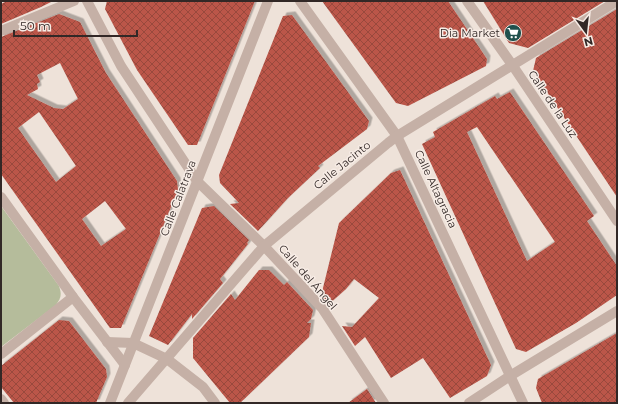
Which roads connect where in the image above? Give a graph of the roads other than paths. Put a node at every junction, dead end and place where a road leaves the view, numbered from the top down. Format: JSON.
{"nodes":[{"id":1,"x":74,"y":1,"type":"edge"},
{"id":2,"x":87,"y":1,"type":"edge"},
{"id":3,"x":268,"y":1,"type":"edge"},
{"id":4,"x":300,"y":1,"type":"edge"},
{"id":5,"x":467,"y":1,"type":"edge"},
{"id":6,"x":617,"y":1,"type":"edge"},
{"id":7,"x":1,"y":31,"type":"edge"},
{"id":8,"x":513,"y":66,"type":"junction"},
{"id":9,"x":397,"y":136,"type":"junction"},
{"id":10,"x":197,"y":180,"type":"junction"},
{"id":11,"x":1,"y":197,"type":"edge"},
{"id":12,"x":617,"y":221,"type":"edge"},
{"id":13,"x":264,"y":246,"type":"junction"},
{"id":14,"x":73,"y":297,"type":"junction"},
{"id":15,"x":617,"y":311,"type":"edge"},
{"id":16,"x":107,"y":342,"type":"junction"},
{"id":17,"x":133,"y":343,"type":"junction"},
{"id":18,"x":1,"y":354,"type":"edge"},
{"id":19,"x":167,"y":359,"type":"junction"},
{"id":20,"x":125,"y":365,"type":"junction"},
{"id":21,"x":510,"y":376,"type":"junction"},
{"id":22,"x":1,"y":399,"type":"edge"},
{"id":23,"x":4,"y":403,"type":"edge"},
{"id":24,"x":110,"y":403,"type":"edge"},
{"id":25,"x":128,"y":403,"type":"edge"},
{"id":26,"x":215,"y":403,"type":"edge"},
{"id":27,"x":384,"y":403,"type":"edge"},
{"id":28,"x":469,"y":403,"type":"edge"},
{"id":29,"x":523,"y":403,"type":"edge"}],
"edges":[{"from":1,"to":7,"type":"street"},
{"from":2,"to":10,"type":"street","name":"Calle del Ángel"},
{"from":3,"to":10,"type":"street","name":"Calle Calatrava"},
{"from":4,"to":9,"type":"street","name":"Calle Altagracia"},
{"from":5,"to":8,"type":"street","name":"Calle de la Luz"},
{"from":6,"to":8,"type":"street","name":"Calle Jacinto"},
{"from":8,"to":9,"type":"street","name":"Calle Jacinto"},
{"from":8,"to":12,"type":"street","name":"Calle de la Luz"},
{"from":9,"to":13,"type":"street","name":"Calle Jacinto"},
{"from":9,"to":21,"type":"street","name":"Calle Altagracia"},
{"from":10,"to":13,"type":"street","name":"Calle del Ángel"},
{"from":10,"to":17,"type":"street","name":"Calle Calatrava"},
{"from":11,"to":14,"type":"street"},
{"from":13,"to":19,"type":"street","name":"Calle Jacinto"},
{"from":13,"to":27,"type":"street","name":"Calle del Ángel"},
{"from":14,"to":16,"type":"street"},
{"from":14,"to":18,"type":"street"},
{"from":15,"to":21,"type":"street"},
{"from":16,"to":17,"type":"street"},
{"from":16,"to":20,"type":"street"},
{"from":17,"to":19,"type":"street"},
{"from":17,"to":20,"type":"street","name":"Calle Calatrava"},
{"from":19,"to":25,"type":"street","name":"Calle Jacinto"},
{"from":19,"to":26,"type":"street"},
{"from":20,"to":24,"type":"street","name":"Calle Calatrava"},
{"from":21,"to":28,"type":"street"},
{"from":21,"to":29,"type":"street","name":"Calle Altagracia"},
{"from":22,"to":23,"type":"street"}]}
